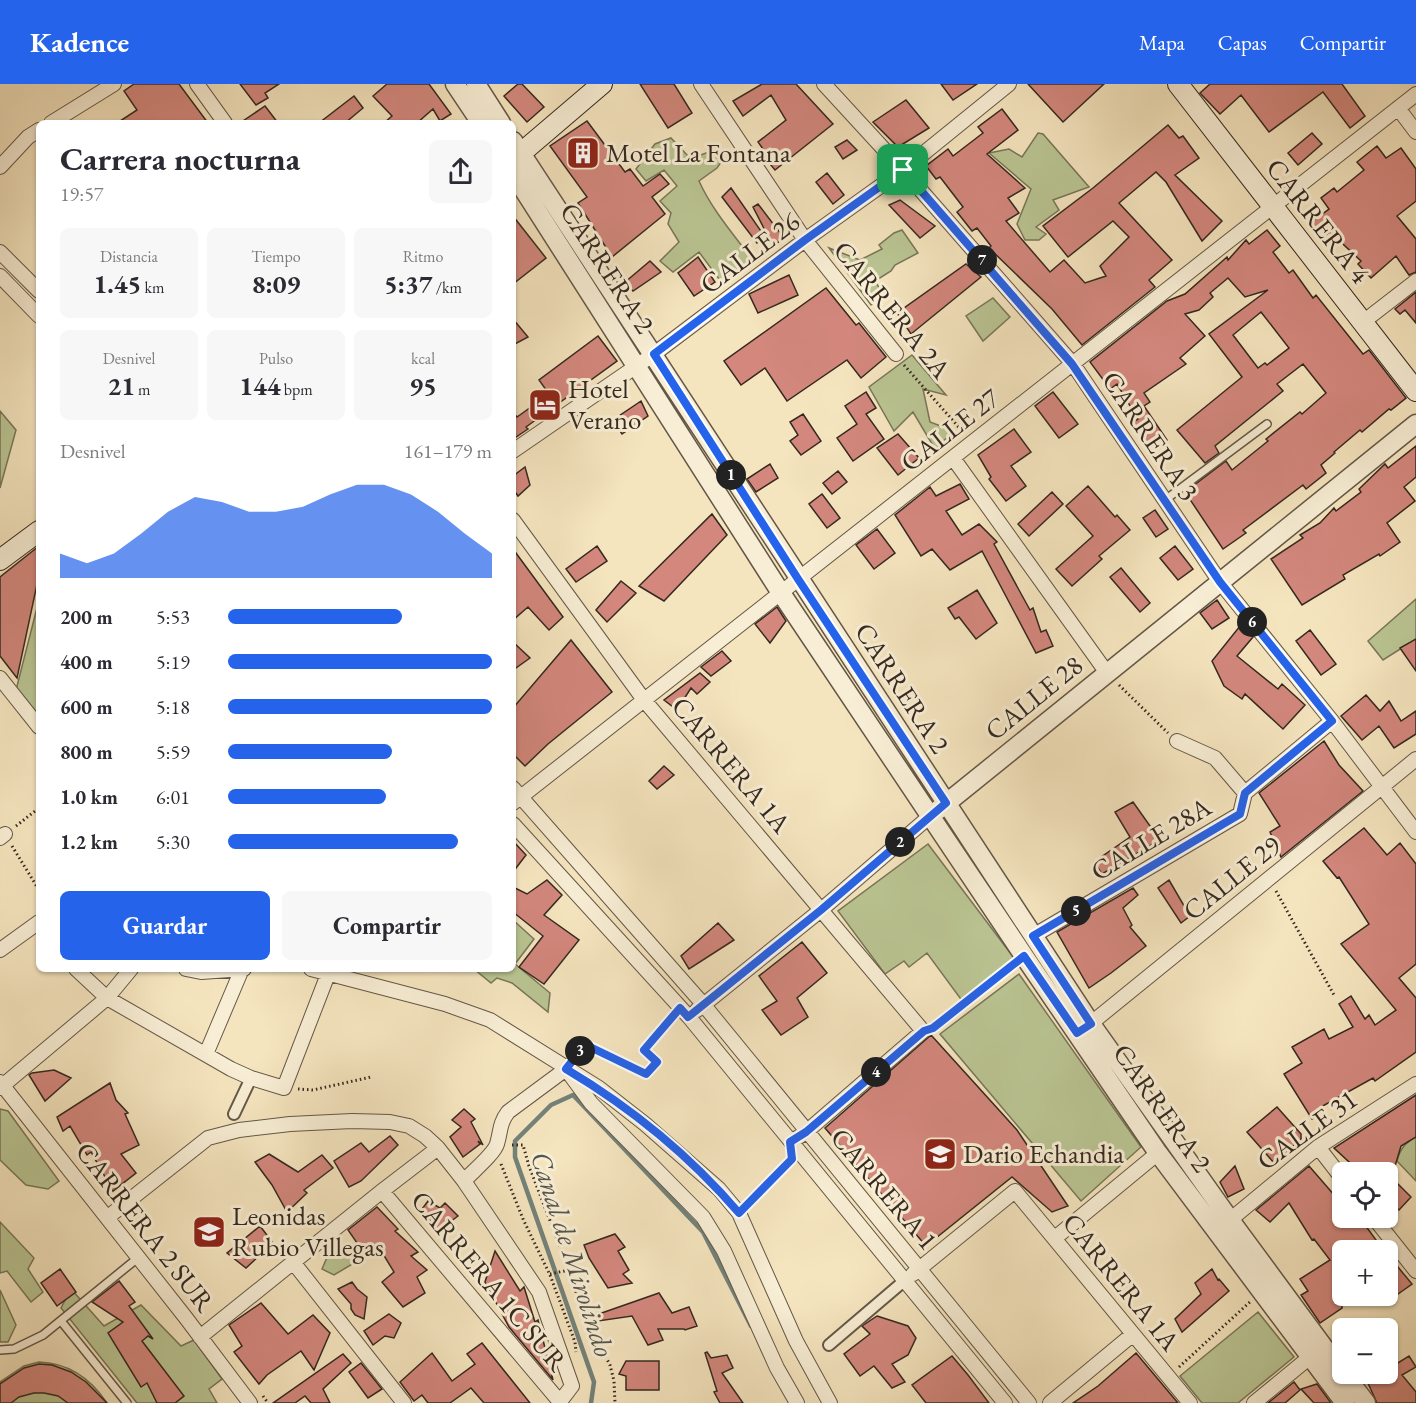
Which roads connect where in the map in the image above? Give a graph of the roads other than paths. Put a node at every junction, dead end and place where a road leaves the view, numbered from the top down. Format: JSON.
{"nodes":[{"id":1,"x":114,"y":84,"type":"edge"},
{"id":2,"x":197,"y":84,"type":"edge"},
{"id":3,"x":455,"y":84,"type":"edge"},
{"id":4,"x":476,"y":84,"type":"edge"},
{"id":5,"x":602,"y":84,"type":"edge"},
{"id":6,"x":701,"y":84,"type":"edge"},
{"id":7,"x":824,"y":84,"type":"edge"},
{"id":8,"x":1009,"y":84,"type":"edge"},
{"id":9,"x":1178,"y":84,"type":"edge"},
{"id":10,"x":1416,"y":94,"type":"edge"},
{"id":11,"x":1398,"y":108,"type":"junction"},
{"id":12,"x":56,"y":120,"type":"edge"},
{"id":13,"x":223,"y":120,"type":"edge"},
{"id":14,"x":479,"y":120,"type":"edge"},
{"id":15,"x":499,"y":120,"type":"edge"},
{"id":16,"x":36,"y":132,"type":"edge"},
{"id":17,"x":1416,"y":132,"type":"edge"},
{"id":18,"x":516,"y":152,"type":"edge"},
{"id":19,"x":0,"y":167,"type":"edge"},
{"id":20,"x":903,"y":170,"type":"junction"},
{"id":21,"x":516,"y":178,"type":"edge"},
{"id":22,"x":1273,"y":206,"type":"junction"},
{"id":23,"x":805,"y":240,"type":"junction"},
{"id":24,"x":0,"y":252,"type":"edge"},
{"id":25,"x":0,"y":276,"type":"edge"},
{"id":26,"x":1416,"y":281,"type":"edge"},
{"id":27,"x":36,"y":288,"type":"edge"},
{"id":28,"x":36,"y":313,"type":"edge"},
{"id":29,"x":1363,"y":322,"type":"junction"},
{"id":30,"x":654,"y":354,"type":"junction"},
{"id":31,"x":896,"y":354,"type":"road end"},
{"id":32,"x":1072,"y":364,"type":"junction"},
{"id":33,"x":638,"y":366,"type":"junction"},
{"id":34,"x":1416,"y":391,"type":"edge"},
{"id":35,"x":1268,"y":424,"type":"dead end"},
{"id":36,"x":1416,"y":424,"type":"edge"},
{"id":37,"x":516,"y":449,"type":"edge"},
{"id":38,"x":953,"y":458,"type":"junction"},
{"id":39,"x":1165,"y":500,"type":"junction"},
{"id":40,"x":516,"y":524,"type":"edge"},
{"id":41,"x":36,"y":533,"type":"edge"},
{"id":42,"x":0,"y":560,"type":"edge"},
{"id":43,"x":798,"y":579,"type":"junction"},
{"id":44,"x":1220,"y":582,"type":"junction"},
{"id":45,"x":781,"y":593,"type":"junction"},
{"id":46,"x":1107,"y":673,"type":"junction"},
{"id":47,"x":0,"y":678,"type":"edge"},
{"id":48,"x":644,"y":700,"type":"junction"},
{"id":49,"x":878,"y":702,"type":"junction"},
{"id":50,"x":862,"y":715,"type":"junction"},
{"id":51,"x":1332,"y":721,"type":"junction"},
{"id":52,"x":36,"y":723,"type":"edge"},
{"id":53,"x":1177,"y":741,"type":"road end"},
{"id":54,"x":1416,"y":759,"type":"edge"},
{"id":55,"x":1382,"y":787,"type":"junction"},
{"id":56,"x":1245,"y":793,"type":"junction"},
{"id":57,"x":516,"y":796,"type":"edge"},
{"id":58,"x":946,"y":803,"type":"junction"},
{"id":59,"x":929,"y":816,"type":"junction"},
{"id":60,"x":516,"y":827,"type":"edge"},
{"id":61,"x":1416,"y":832,"type":"edge"},
{"id":62,"x":821,"y":910,"type":"junction"},
{"id":63,"x":36,"y":924,"type":"edge"},
{"id":64,"x":1033,"y":936,"type":"junction"},
{"id":65,"x":0,"y":950,"type":"edge"},
{"id":66,"x":79,"y":972,"type":"edge"},
{"id":67,"x":128,"y":972,"type":"edge"},
{"id":68,"x":242,"y":972,"type":"edge"},
{"id":69,"x":328,"y":972,"type":"edge"},
{"id":70,"x":332,"y":972,"type":"edge"},
{"id":71,"x":106,"y":998,"type":"junction"},
{"id":72,"x":703,"y":1004,"type":"junction"},
{"id":73,"x":684,"y":1013,"type":"junction"},
{"id":74,"x":1084,"y":1029,"type":"junction"},
{"id":75,"x":206,"y":1054,"type":"junction"},
{"id":76,"x":566,"y":1069,"type":"junction"},
{"id":77,"x":251,"y":1078,"type":"junction"},
{"id":78,"x":1416,"y":1084,"type":"edge"},
{"id":79,"x":1,"y":1085,"type":"edge"},
{"id":80,"x":234,"y":1114,"type":"dead end"},
{"id":81,"x":806,"y":1132,"type":"junction"},
{"id":82,"x":790,"y":1142,"type":"junction"},
{"id":83,"x":1318,"y":1146,"type":"junction"},
{"id":84,"x":438,"y":1148,"type":"junction"},
{"id":85,"x":1158,"y":1153,"type":"junction"},
{"id":86,"x":1332,"y":1165,"type":"edge"},
{"id":87,"x":464,"y":1181,"type":"junction"},
{"id":88,"x":382,"y":1191,"type":"junction"},
{"id":89,"x":108,"y":1217,"type":"junction"},
{"id":90,"x":1230,"y":1220,"type":"junction"},
{"id":91,"x":1382,"y":1228,"type":"edge"},
{"id":92,"x":1055,"y":1238,"type":"junction"},
{"id":93,"x":139,"y":1257,"type":"junction"},
{"id":94,"x":293,"y":1262,"type":"junction"},
{"id":95,"x":920,"y":1269,"type":"junction"},
{"id":96,"x":1416,"y":1271,"type":"edge"},
{"id":97,"x":904,"y":1281,"type":"junction"},
{"id":98,"x":61,"y":1321,"type":"junction"},
{"id":99,"x":1132,"y":1335,"type":"junction"},
{"id":100,"x":200,"y":1337,"type":"junction"},
{"id":101,"x":829,"y":1345,"type":"dead end"},
{"id":102,"x":0,"y":1350,"type":"edge"},
{"id":103,"x":1310,"y":1357,"type":"junction"},
{"id":104,"x":1332,"y":1358,"type":"edge"},
{"id":105,"x":1351,"y":1384,"type":"edge"},
{"id":106,"x":128,"y":1403,"type":"edge"},
{"id":107,"x":250,"y":1403,"type":"edge"},
{"id":108,"x":404,"y":1403,"type":"edge"},
{"id":109,"x":560,"y":1403,"type":"edge"},
{"id":110,"x":797,"y":1403,"type":"edge"},
{"id":111,"x":830,"y":1403,"type":"edge"},
{"id":112,"x":1005,"y":1403,"type":"edge"},
{"id":113,"x":1029,"y":1403,"type":"edge"},
{"id":114,"x":1050,"y":1403,"type":"edge"},
{"id":115,"x":1190,"y":1403,"type":"edge"},
{"id":116,"x":1254,"y":1403,"type":"edge"},
{"id":117,"x":1345,"y":1403,"type":"edge"},
{"id":118,"x":1366,"y":1403,"type":"edge"}],
"edges":[{"from":1,"to":12,"type":"street"},
{"from":2,"to":13,"type":"street"},
{"from":3,"to":14,"type":"street"},
{"from":4,"to":15,"type":"street"},
{"from":5,"to":18,"type":"main road"},
{"from":6,"to":23,"type":"street","name":"CARRERA 2A"},
{"from":7,"to":20,"type":"street","name":"CARRERA 3"},
{"from":8,"to":20,"type":"street","name":"CALLE 26"},
{"from":9,"to":22,"type":"main road","name":"CARRERA 4"},
{"from":10,"to":11,"type":"street","name":"CALLE 27"},
{"from":11,"to":17,"type":"street"},
{"from":11,"to":22,"type":"street","name":"CALLE 27"},
{"from":16,"to":19,"type":"street"},
{"from":18,"to":30,"type":"street","name":"CARRERA 2"},
{"from":20,"to":23,"type":"street","name":"CALLE 26"},
{"from":20,"to":32,"type":"street","name":"CARRERA 3"},
{"from":21,"to":33,"type":"street","name":"CARRERA 2"},
{"from":22,"to":29,"type":"main road","name":"CARRERA 4"},
{"from":22,"to":32,"type":"street","name":"CALLE 27"},
{"from":23,"to":30,"type":"street","name":"CALLE 26"},
{"from":23,"to":31,"type":"street","name":"CARRERA 2A"},
{"from":24,"to":27,"type":"street"},
{"from":25,"to":28,"type":"street"},
{"from":26,"to":29,"type":"street"},
{"from":29,"to":34,"type":"main road","name":"CARRERA 4"},
{"from":30,"to":33,"type":"street","name":"CALLE 26"},
{"from":30,"to":43,"type":"street","name":"CARRERA 2"},
{"from":32,"to":38,"type":"street","name":"CALLE 27"},
{"from":32,"to":39,"type":"street","name":"CARRERA 3"},
{"from":33,"to":37,"type":"street","name":"CALLE 26"},
{"from":33,"to":45,"type":"street","name":"CARRERA 2"},
{"from":35,"to":39,"type":"lane"},
{"from":36,"to":44,"type":"street","name":"CALLE 28"},
{"from":38,"to":43,"type":"street","name":"CALLE 27"},
{"from":38,"to":46,"type":"street"},
{"from":39,"to":44,"type":"street","name":"CARRERA 3"},
{"from":40,"to":48,"type":"street","name":"CARRERA 1A"},
{"from":41,"to":42,"type":"main road"},
{"from":43,"to":45,"type":"street","name":"CALLE 27"},
{"from":43,"to":49,"type":"street","name":"CARRERA 2"},
{"from":44,"to":46,"type":"street","name":"CALLE 28"},
{"from":44,"to":51,"type":"street","name":"CARRERA 3"},
{"from":45,"to":48,"type":"street","name":"CALLE 27"},
{"from":45,"to":50,"type":"street","name":"CARRERA 2"},
{"from":46,"to":58,"type":"street","name":"CALLE 28"},
{"from":47,"to":52,"type":"street"},
{"from":48,"to":57,"type":"street","name":"CALLE 27"},
{"from":48,"to":62,"type":"street","name":"CARRERA 1A"},
{"from":49,"to":50,"type":"street"},
{"from":49,"to":58,"type":"street","name":"CARRERA 2"},
{"from":50,"to":59,"type":"street","name":"CARRERA 2"},
{"from":51,"to":55,"type":"street","name":"CARRERA 3"},
{"from":51,"to":56,"type":"street","name":"CALLE 28A"},
{"from":53,"to":56,"type":"street"},
{"from":54,"to":55,"type":"street","name":"CALLE 29"},
{"from":55,"to":61,"type":"street","name":"CARRERA 3"},
{"from":55,"to":74,"type":"street","name":"CALLE 29"},
{"from":56,"to":64,"type":"street","name":"CALLE 28A"},
{"from":57,"to":72,"type":"street","name":"CARRERA 1"},
{"from":58,"to":59,"type":"street","name":"CALLE 28"},
{"from":58,"to":64,"type":"street","name":"CARRERA 2"},
{"from":59,"to":62,"type":"street","name":"CALLE 28"},
{"from":59,"to":74,"type":"street","name":"CARRERA 2"},
{"from":60,"to":73,"type":"street","name":"CARRERA 1"},
{"from":62,"to":72,"type":"street","name":"CALLE 28"},
{"from":62,"to":81,"type":"street","name":"CARRERA 1A"},
{"from":63,"to":65,"type":"street"},
{"from":64,"to":74,"type":"street","name":"CARRERA 2"},
{"from":66,"to":71,"type":"street"},
{"from":67,"to":71,"type":"street"},
{"from":68,"to":75,"type":"street"},
{"from":69,"to":77,"type":"street"},
{"from":70,"to":76,"type":"street"},
{"from":71,"to":75,"type":"street"},
{"from":71,"to":79,"type":"street"},
{"from":72,"to":73,"type":"street","name":"CALLE 28"},
{"from":72,"to":81,"type":"street","name":"CARRERA 1"},
{"from":73,"to":82,"type":"street","name":"CARRERA 1"},
{"from":74,"to":85,"type":"street","name":"CARRERA 2"},
{"from":74,"to":90,"type":"street","name":"CARRERA 2"},
{"from":75,"to":77,"type":"street"},
{"from":76,"to":87,"type":"street"},
{"from":76,"to":110,"type":"street"},
{"from":76,"to":111,"type":"street"},
{"from":77,"to":80,"type":"street"},
{"from":78,"to":83,"type":"street","name":"CALLE 31"},
{"from":79,"to":89,"type":"street","name":"CARRERA 2 SUR"},
{"from":81,"to":82,"type":"street"},
{"from":81,"to":95,"type":"street","name":"CARRERA 1"},
{"from":82,"to":97,"type":"street","name":"CARRERA 1"},
{"from":83,"to":86,"type":"street"},
{"from":83,"to":90,"type":"street","name":"CALLE 31"},
{"from":84,"to":87,"type":"street"},
{"from":84,"to":88,"type":"street"},
{"from":84,"to":89,"type":"street"},
{"from":85,"to":92,"type":"street"},
{"from":85,"to":103,"type":"street","name":"CARRERA 2"},
{"from":87,"to":109,"type":"street"},
{"from":88,"to":94,"type":"street"},
{"from":88,"to":109,"type":"street","name":"CARRERA 1C SUR"},
{"from":89,"to":93,"type":"street","name":"CARRERA 2 SUR"},
{"from":90,"to":104,"type":"street","name":"CARRERA 2"},
{"from":91,"to":96,"type":"street"},
{"from":92,"to":95,"type":"street","name":"CARRERA 1A"},
{"from":92,"to":99,"type":"street","name":"CARRERA 1A"},
{"from":93,"to":98,"type":"lane"},
{"from":93,"to":100,"type":"street","name":"CARRERA 2 SUR"},
{"from":94,"to":100,"type":"street"},
{"from":94,"to":108,"type":"street"},
{"from":95,"to":97,"type":"street"},
{"from":95,"to":113,"type":"street","name":"CARRERA 1"},
{"from":97,"to":101,"type":"street"},
{"from":97,"to":112,"type":"street","name":"CARRERA 1"},
{"from":98,"to":102,"type":"lane"},
{"from":98,"to":106,"type":"lane"},
{"from":99,"to":114,"type":"street"},
{"from":99,"to":115,"type":"street","name":"CARRERA 1A"},
{"from":100,"to":107,"type":"street","name":"CARRERA 2 SUR"},
{"from":103,"to":116,"type":"street"},
{"from":103,"to":117,"type":"street","name":"CARRERA 2"},
{"from":105,"to":118,"type":"street","name":"CARRERA 2"}]}
